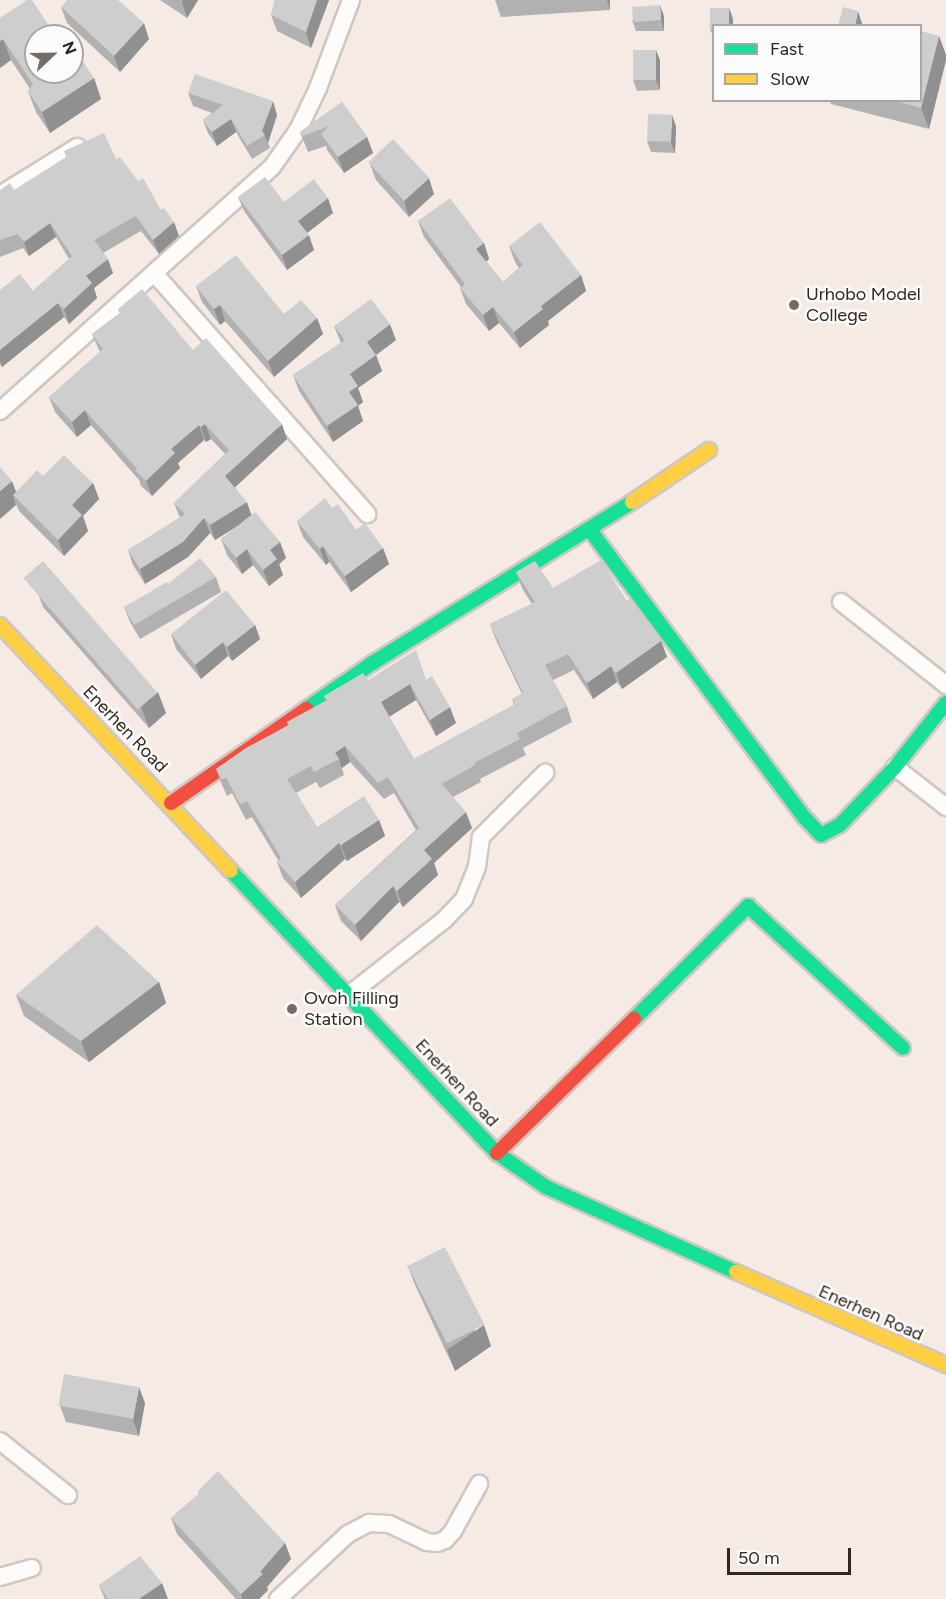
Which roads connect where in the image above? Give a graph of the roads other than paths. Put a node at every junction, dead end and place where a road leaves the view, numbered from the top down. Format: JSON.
{"nodes":[{"id":1,"x":351,"y":0,"type":"edge"},
{"id":2,"x":77,"y":147,"type":"edge"},
{"id":3,"x":0,"y":195,"type":"edge"},
{"id":4,"x":154,"y":273,"type":"junction"},
{"id":5,"x":0,"y":411,"type":"edge"},
{"id":6,"x":709,"y":450,"type":"dead end"},
{"id":7,"x":367,"y":514,"type":"dead end"},
{"id":8,"x":590,"y":530,"type":"junction"},
{"id":9,"x":841,"y":602,"type":"dead end"},
{"id":10,"x":0,"y":625,"type":"edge"},
{"id":11,"x":946,"y":685,"type":"edge"},
{"id":12,"x":946,"y":703,"type":"edge"},
{"id":13,"x":895,"y":767,"type":"junction"},
{"id":14,"x":545,"y":773,"type":"dead end"},
{"id":15,"x":171,"y":803,"type":"junction"},
{"id":16,"x":946,"y":807,"type":"edge"},
{"id":17,"x":350,"y":994,"type":"junction"},
{"id":18,"x":903,"y":1048,"type":"dead end"},
{"id":19,"x":497,"y":1153,"type":"junction"},
{"id":20,"x":946,"y":1365,"type":"edge"},
{"id":21,"x":0,"y":1441,"type":"edge"},
{"id":22,"x":479,"y":1484,"type":"dead end"},
{"id":23,"x":68,"y":1495,"type":"dead end"},
{"id":24,"x":32,"y":1568,"type":"dead end"},
{"id":25,"x":0,"y":1577,"type":"edge"},
{"id":26,"x":278,"y":1599,"type":"edge"}],
"edges":[{"from":1,"to":4,"type":"street"},
{"from":2,"to":3,"type":"street"},
{"from":4,"to":5,"type":"street"},
{"from":4,"to":7,"type":"street"},
{"from":6,"to":8,"type":"street"},
{"from":8,"to":13,"type":"street"},
{"from":8,"to":15,"type":"street"},
{"from":9,"to":11,"type":"street"},
{"from":10,"to":15,"type":"street","name":"Enerhen Road"},
{"from":12,"to":13,"type":"street"},
{"from":13,"to":16,"type":"street"},
{"from":14,"to":17,"type":"street"},
{"from":15,"to":17,"type":"street","name":"Enerhen Road"},
{"from":17,"to":19,"type":"street","name":"Enerhen Road"},
{"from":18,"to":19,"type":"street"},
{"from":19,"to":20,"type":"street","name":"Enerhen Road"},
{"from":21,"to":23,"type":"street"},
{"from":22,"to":26,"type":"street"},
{"from":24,"to":25,"type":"street"}]}
